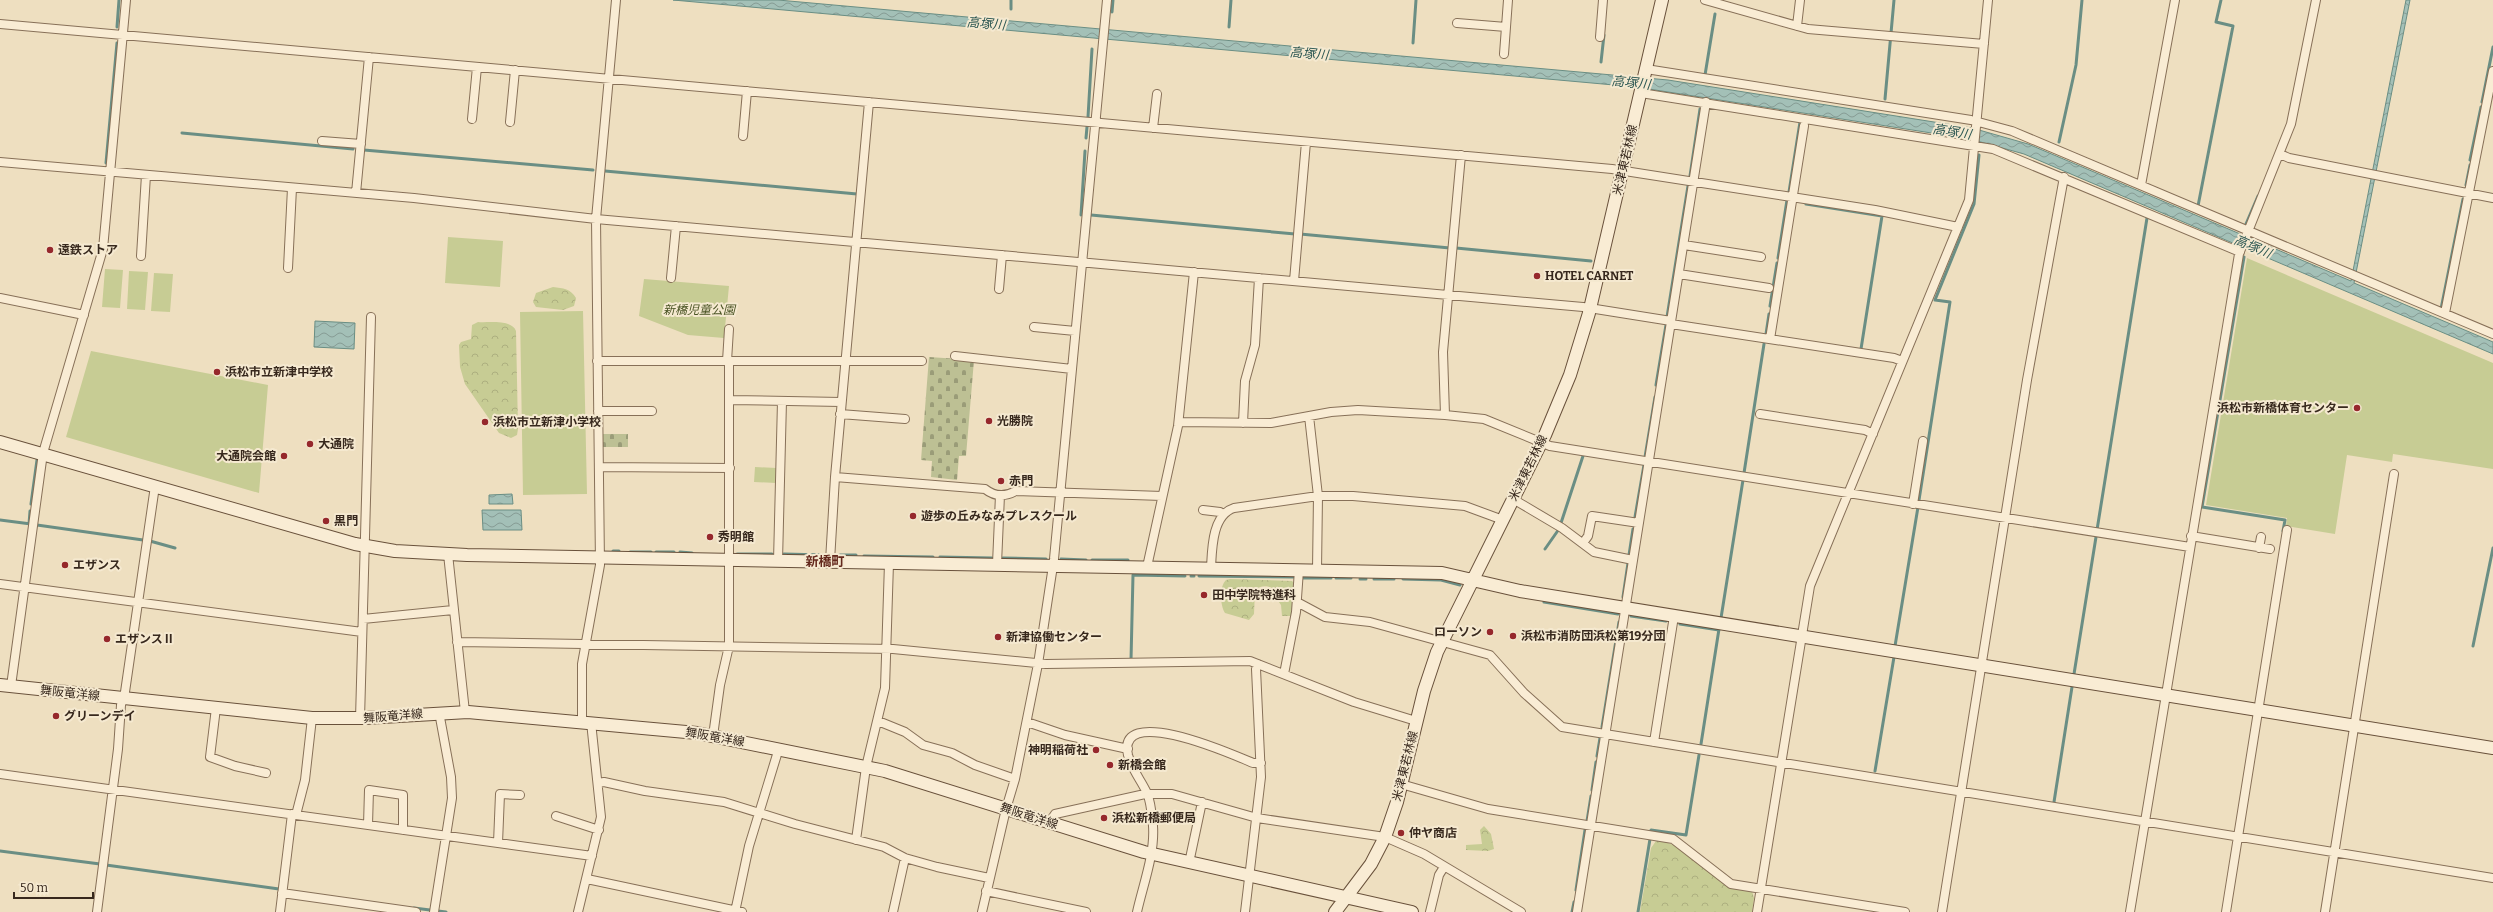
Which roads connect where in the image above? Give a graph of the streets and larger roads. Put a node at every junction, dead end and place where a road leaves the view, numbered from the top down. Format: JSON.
{"nodes":[{"id":1,"x":126,"y":0,"type":"edge"},
{"id":2,"x":616,"y":0,"type":"edge"},
{"id":3,"x":1107,"y":0,"type":"edge"},
{"id":4,"x":1508,"y":0,"type":"edge"},
{"id":5,"x":1603,"y":0,"type":"edge"},
{"id":6,"x":1662,"y":0,"type":"edge"},
{"id":7,"x":1705,"y":0,"type":"edge"},
{"id":8,"x":1800,"y":0,"type":"edge"},
{"id":9,"x":1988,"y":0,"type":"edge"},
{"id":10,"x":2175,"y":0,"type":"edge"},
{"id":11,"x":2316,"y":0,"type":"edge"},
{"id":12,"x":1457,"y":23,"type":"dead end"},
{"id":13,"x":0,"y":24,"type":"edge"},
{"id":14,"x":1797,"y":26,"type":"junction"},
{"id":15,"x":1506,"y":27,"type":"junction"},
{"id":16,"x":122,"y":35,"type":"junction"},
{"id":17,"x":1600,"y":37,"type":"dead end"},
{"id":18,"x":1984,"y":44,"type":"junction"},
{"id":19,"x":1504,"y":54,"type":"dead end"},
{"id":20,"x":369,"y":57,"type":"junction"},
{"id":21,"x":477,"y":67,"type":"junction"},
{"id":22,"x":515,"y":70,"type":"junction"},
{"id":23,"x":1646,"y":71,"type":"junction"},
{"id":24,"x":2493,"y":71,"type":"edge"},
{"id":25,"x":608,"y":78,"type":"junction"},
{"id":26,"x":747,"y":91,"type":"junction"},
{"id":27,"x":1641,"y":92,"type":"junction"},
{"id":28,"x":1157,"y":94,"type":"dead end"},
{"id":29,"x":869,"y":102,"type":"junction"},
{"id":30,"x":1706,"y":102,"type":"junction"},
{"id":31,"x":472,"y":119,"type":"dead end"},
{"id":32,"x":510,"y":122,"type":"dead end"},
{"id":33,"x":1094,"y":122,"type":"junction"},
{"id":34,"x":1977,"y":123,"type":"junction"},
{"id":35,"x":1804,"y":126,"type":"dead end"},
{"id":36,"x":1154,"y":128,"type":"junction"},
{"id":37,"x":743,"y":136,"type":"dead end"},
{"id":38,"x":322,"y":141,"type":"dead end"},
{"id":39,"x":1306,"y":142,"type":"junction"},
{"id":40,"x":361,"y":144,"type":"junction"},
{"id":41,"x":1974,"y":145,"type":"junction"},
{"id":42,"x":2280,"y":154,"type":"junction"},
{"id":43,"x":1461,"y":156,"type":"junction"},
{"id":44,"x":0,"y":162,"type":"edge"},
{"id":45,"x":1622,"y":171,"type":"junction"},
{"id":46,"x":110,"y":172,"type":"junction"},
{"id":47,"x":146,"y":175,"type":"junction"},
{"id":48,"x":2064,"y":177,"type":"junction"},
{"id":49,"x":1694,"y":182,"type":"junction"},
{"id":50,"x":2141,"y":185,"type":"junction"},
{"id":51,"x":292,"y":188,"type":"junction"},
{"id":52,"x":356,"y":193,"type":"junction"},
{"id":53,"x":2469,"y":193,"type":"junction"},
{"id":54,"x":1793,"y":197,"type":"junction"},
{"id":55,"x":2493,"y":198,"type":"edge"},
{"id":56,"x":596,"y":219,"type":"junction"},
{"id":57,"x":676,"y":226,"type":"junction"},
{"id":58,"x":1958,"y":227,"type":"junction"},
{"id":59,"x":2248,"y":232,"type":"junction"},
{"id":60,"x":856,"y":242,"type":"junction"},
{"id":61,"x":1684,"y":245,"type":"junction"},
{"id":62,"x":2240,"y":251,"type":"junction"},
{"id":63,"x":1002,"y":255,"type":"junction"},
{"id":64,"x":141,"y":256,"type":"dead end"},
{"id":65,"x":1761,"y":256,"type":"dead end"},
{"id":66,"x":1082,"y":262,"type":"junction"},
{"id":67,"x":288,"y":268,"type":"dead end"},
{"id":68,"x":1194,"y":272,"type":"junction"},
{"id":69,"x":1679,"y":274,"type":"junction"},
{"id":70,"x":671,"y":278,"type":"dead end"},
{"id":71,"x":1259,"y":278,"type":"junction"},
{"id":72,"x":1294,"y":281,"type":"junction"},
{"id":73,"x":1768,"y":288,"type":"dead end"},
{"id":74,"x":999,"y":289,"type":"dead end"},
{"id":75,"x":1449,"y":295,"type":"junction"},
{"id":76,"x":0,"y":298,"type":"edge"},
{"id":77,"x":1590,"y":309,"type":"junction"},
{"id":78,"x":2445,"y":313,"type":"junction"},
{"id":79,"x":84,"y":315,"type":"junction"},
{"id":80,"x":371,"y":317,"type":"dead end"},
{"id":81,"x":1671,"y":323,"type":"junction"},
{"id":82,"x":1034,"y":327,"type":"dead end"},
{"id":83,"x":729,"y":329,"type":"dead end"},
{"id":84,"x":1075,"y":331,"type":"junction"},
{"id":85,"x":2493,"y":334,"type":"edge"},
{"id":86,"x":1770,"y":339,"type":"junction"},
{"id":87,"x":954,"y":356,"type":"dead end"},
{"id":88,"x":598,"y":361,"type":"junction"},
{"id":89,"x":728,"y":361,"type":"junction"},
{"id":90,"x":845,"y":361,"type":"junction"},
{"id":91,"x":922,"y":361,"type":"dead end"},
{"id":92,"x":1902,"y":362,"type":"junction"},
{"id":93,"x":1072,"y":369,"type":"junction"},
{"id":94,"x":730,"y":400,"type":"junction"},
{"id":95,"x":782,"y":401,"type":"junction"},
{"id":96,"x":841,"y":402,"type":"junction"},
{"id":97,"x":598,"y":411,"type":"junction"},
{"id":98,"x":652,"y":411,"type":"dead end"},
{"id":99,"x":840,"y":414,"type":"junction"},
{"id":100,"x":1760,"y":414,"type":"dead end"},
{"id":101,"x":1445,"y":415,"type":"junction"},
{"id":102,"x":1309,"y":416,"type":"junction"},
{"id":103,"x":905,"y":419,"type":"dead end"},
{"id":104,"x":1179,"y":422,"type":"junction"},
{"id":105,"x":1243,"y":423,"type":"junction"},
{"id":106,"x":1873,"y":434,"type":"junction"},
{"id":107,"x":1923,"y":441,"type":"dead end"},
{"id":108,"x":0,"y":442,"type":"edge"},
{"id":109,"x":1542,"y":442,"type":"junction"},
{"id":110,"x":43,"y":453,"type":"junction"},
{"id":111,"x":1649,"y":462,"type":"junction"},
{"id":112,"x":599,"y":467,"type":"junction"},
{"id":113,"x":730,"y":468,"type":"junction"},
{"id":114,"x":2394,"y":474,"type":"dead end"},
{"id":115,"x":834,"y":477,"type":"junction"},
{"id":116,"x":155,"y":486,"type":"junction"},
{"id":117,"x":1060,"y":492,"type":"junction"},
{"id":118,"x":1848,"y":493,"type":"junction"},
{"id":119,"x":1000,"y":495,"type":"junction"},
{"id":120,"x":1162,"y":496,"type":"junction"},
{"id":121,"x":1318,"y":496,"type":"junction"},
{"id":122,"x":1513,"y":499,"type":"junction"},
{"id":123,"x":1913,"y":504,"type":"junction"},
{"id":124,"x":1203,"y":510,"type":"dead end"},
{"id":125,"x":1223,"y":514,"type":"junction"},
{"id":126,"x":2005,"y":518,"type":"junction"},
{"id":127,"x":1503,"y":520,"type":"junction"},
{"id":128,"x":1639,"y":523,"type":"junction"},
{"id":129,"x":2288,"y":530,"type":"dead end"},
{"id":130,"x":2192,"y":536,"type":"junction"},
{"id":131,"x":2261,"y":537,"type":"dead end"},
{"id":132,"x":1583,"y":543,"type":"junction"},
{"id":133,"x":366,"y":547,"type":"junction"},
{"id":134,"x":2190,"y":547,"type":"junction"},
{"id":135,"x":2259,"y":548,"type":"junction"},
{"id":136,"x":2270,"y":550,"type":"dead end"},
{"id":137,"x":448,"y":554,"type":"junction"},
{"id":138,"x":600,"y":557,"type":"junction"},
{"id":139,"x":730,"y":560,"type":"junction"},
{"id":140,"x":1633,"y":560,"type":"junction"},
{"id":141,"x":778,"y":561,"type":"junction"},
{"id":142,"x":830,"y":562,"type":"junction"},
{"id":143,"x":889,"y":562,"type":"junction"},
{"id":144,"x":997,"y":564,"type":"junction"},
{"id":145,"x":1053,"y":565,"type":"junction"},
{"id":146,"x":1147,"y":567,"type":"junction"},
{"id":147,"x":1211,"y":568,"type":"junction"},
{"id":148,"x":1299,"y":570,"type":"junction"},
{"id":149,"x":1317,"y":570,"type":"junction"},
{"id":150,"x":1472,"y":580,"type":"junction"},
{"id":151,"x":0,"y":584,"type":"edge"},
{"id":152,"x":25,"y":587,"type":"junction"},
{"id":153,"x":1297,"y":602,"type":"junction"},
{"id":154,"x":138,"y":603,"type":"junction"},
{"id":155,"x":1626,"y":608,"type":"junction"},
{"id":156,"x":454,"y":610,"type":"junction"},
{"id":157,"x":1674,"y":616,"type":"junction"},
{"id":158,"x":363,"y":618,"type":"junction"},
{"id":159,"x":362,"y":632,"type":"junction"},
{"id":160,"x":1802,"y":637,"type":"junction"},
{"id":161,"x":1442,"y":640,"type":"junction"},
{"id":162,"x":457,"y":642,"type":"junction"},
{"id":163,"x":586,"y":644,"type":"junction"},
{"id":164,"x":729,"y":646,"type":"junction"},
{"id":165,"x":888,"y":649,"type":"junction"},
{"id":166,"x":1038,"y":664,"type":"junction"},
{"id":167,"x":1258,"y":664,"type":"junction"},
{"id":168,"x":1982,"y":666,"type":"junction"},
{"id":169,"x":1284,"y":674,"type":"junction"},
{"id":170,"x":6,"y":686,"type":"edge"},
{"id":171,"x":2165,"y":695,"type":"junction"},
{"id":172,"x":123,"y":698,"type":"junction"},
{"id":173,"x":216,"y":708,"type":"junction"},
{"id":174,"x":2258,"y":710,"type":"junction"},
{"id":175,"x":439,"y":712,"type":"junction"},
{"id":176,"x":465,"y":712,"type":"junction"},
{"id":177,"x":312,"y":718,"type":"junction"},
{"id":178,"x":360,"y":718,"type":"junction"},
{"id":179,"x":878,"y":721,"type":"junction"},
{"id":180,"x":1416,"y":721,"type":"junction"},
{"id":181,"x":586,"y":722,"type":"junction"},
{"id":182,"x":1027,"y":722,"type":"junction"},
{"id":183,"x":2353,"y":726,"type":"junction"},
{"id":184,"x":1606,"y":734,"type":"junction"},
{"id":185,"x":713,"y":736,"type":"junction"},
{"id":186,"x":1654,"y":742,"type":"junction"},
{"id":187,"x":778,"y":748,"type":"junction"},
{"id":188,"x":2493,"y":748,"type":"edge"},
{"id":189,"x":1128,"y":750,"type":"junction"},
{"id":190,"x":1782,"y":762,"type":"junction"},
{"id":191,"x":1261,"y":763,"type":"junction"},
{"id":192,"x":866,"y":767,"type":"junction"},
{"id":193,"x":266,"y":773,"type":"dead end"},
{"id":194,"x":0,"y":774,"type":"edge"},
{"id":195,"x":1016,"y":779,"type":"junction"},
{"id":196,"x":598,"y":783,"type":"junction"},
{"id":197,"x":1401,"y":784,"type":"junction"},
{"id":198,"x":113,"y":790,"type":"junction"},
{"id":199,"x":1961,"y":792,"type":"junction"},
{"id":200,"x":1148,"y":794,"type":"junction"},
{"id":201,"x":520,"y":795,"type":"dead end"},
{"id":202,"x":1202,"y":802,"type":"junction"},
{"id":203,"x":1006,"y":809,"type":"junction"},
{"id":204,"x":760,"y":812,"type":"junction"},
{"id":205,"x":294,"y":815,"type":"junction"},
{"id":206,"x":556,"y":816,"type":"dead end"},
{"id":207,"x":1257,"y":818,"type":"junction"},
{"id":208,"x":2145,"y":821,"type":"junction"},
{"id":209,"x":1050,"y":823,"type":"junction"},
{"id":210,"x":368,"y":825,"type":"junction"},
{"id":211,"x":1591,"y":826,"type":"junction"},
{"id":212,"x":403,"y":830,"type":"junction"},
{"id":213,"x":599,"y":830,"type":"junction"},
{"id":214,"x":445,"y":835,"type":"junction"},
{"id":215,"x":2238,"y":836,"type":"junction"},
{"id":216,"x":1385,"y":837,"type":"junction"},
{"id":217,"x":856,"y":840,"type":"junction"},
{"id":218,"x":498,"y":843,"type":"junction"},
{"id":219,"x":2334,"y":852,"type":"junction"},
{"id":220,"x":1150,"y":853,"type":"junction"},
{"id":221,"x":592,"y":856,"type":"junction"},
{"id":222,"x":905,"y":858,"type":"junction"},
{"id":223,"x":1189,"y":863,"type":"junction"},
{"id":224,"x":1444,"y":867,"type":"junction"},
{"id":225,"x":1250,"y":876,"type":"junction"},
{"id":226,"x":989,"y":878,"type":"junction"},
{"id":227,"x":2493,"y":878,"type":"edge"},
{"id":228,"x":587,"y":879,"type":"junction"},
{"id":229,"x":1761,"y":889,"type":"junction"},
{"id":230,"x":986,"y":891,"type":"junction"},
{"id":231,"x":282,"y":893,"type":"junction"},
{"id":232,"x":1346,"y":898,"type":"junction"},
{"id":233,"x":97,"y":912,"type":"edge"},
{"id":234,"x":280,"y":912,"type":"edge"},
{"id":235,"x":416,"y":912,"type":"edge"},
{"id":236,"x":434,"y":912,"type":"edge"},
{"id":237,"x":578,"y":912,"type":"edge"},
{"id":238,"x":737,"y":912,"type":"edge"},
{"id":239,"x":893,"y":912,"type":"edge"},
{"id":240,"x":982,"y":912,"type":"edge"},
{"id":241,"x":1086,"y":912,"type":"edge"},
{"id":242,"x":1136,"y":912,"type":"edge"},
{"id":243,"x":1246,"y":912,"type":"edge"},
{"id":244,"x":1335,"y":912,"type":"edge"},
{"id":245,"x":1412,"y":912,"type":"edge"},
{"id":246,"x":1430,"y":912,"type":"edge"},
{"id":247,"x":1521,"y":912,"type":"edge"},
{"id":248,"x":1577,"y":912,"type":"edge"},
{"id":249,"x":1758,"y":912,"type":"edge"},
{"id":250,"x":1904,"y":912,"type":"edge"},
{"id":251,"x":1942,"y":912,"type":"edge"},
{"id":252,"x":2130,"y":912,"type":"edge"},
{"id":253,"x":2226,"y":912,"type":"edge"},
{"id":254,"x":2325,"y":912,"type":"edge"}],
"edges":[{"from":1,"to":16,"type":"street"},
{"from":2,"to":25,"type":"street"},
{"from":3,"to":33,"type":"street"},
{"from":4,"to":15,"type":"street"},
{"from":5,"to":17,"type":"street"},
{"from":6,"to":23,"type":"street","name":"米津東若林線"},
{"from":7,"to":14,"type":"street"},
{"from":8,"to":14,"type":"street"},
{"from":9,"to":18,"type":"street"},
{"from":10,"to":50,"type":"street"},
{"from":11,"to":42,"type":"street"},
{"from":12,"to":15,"type":"street"},
{"from":13,"to":16,"type":"street"},
{"from":14,"to":18,"type":"street"},
{"from":15,"to":19,"type":"street"},
{"from":16,"to":20,"type":"street"},
{"from":16,"to":46,"type":"street"},
{"from":18,"to":34,"type":"street"},
{"from":20,"to":21,"type":"street"},
{"from":20,"to":40,"type":"street"},
{"from":21,"to":22,"type":"street"},
{"from":21,"to":31,"type":"street"},
{"from":22,"to":25,"type":"street"},
{"from":22,"to":32,"type":"street"},
{"from":23,"to":27,"type":"street","name":"米津東若林線"},
{"from":23,"to":34,"type":"street"},
{"from":24,"to":53,"type":"street"},
{"from":25,"to":26,"type":"street"},
{"from":25,"to":56,"type":"street"},
{"from":26,"to":29,"type":"street"},
{"from":26,"to":37,"type":"street"},
{"from":27,"to":30,"type":"street"},
{"from":27,"to":45,"type":"street","name":"米津東若林線"},
{"from":28,"to":36,"type":"street"},
{"from":29,"to":33,"type":"street"},
{"from":29,"to":60,"type":"street"},
{"from":30,"to":41,"type":"street"},
{"from":30,"to":49,"type":"street"},
{"from":33,"to":36,"type":"street"},
{"from":33,"to":66,"type":"street"},
{"from":34,"to":41,"type":"street"},
{"from":34,"to":50,"type":"street"},
{"from":35,"to":54,"type":"street"},
{"from":36,"to":39,"type":"street"},
{"from":38,"to":40,"type":"street"},
{"from":39,"to":43,"type":"street"},
{"from":39,"to":72,"type":"street"},
{"from":40,"to":52,"type":"street"},
{"from":41,"to":48,"type":"street"},
{"from":41,"to":58,"type":"street"},
{"from":42,"to":53,"type":"street"},
{"from":42,"to":59,"type":"street"},
{"from":43,"to":45,"type":"street"},
{"from":43,"to":75,"type":"street"},
{"from":44,"to":46,"type":"street"},
{"from":45,"to":49,"type":"street"},
{"from":45,"to":77,"type":"street","name":"米津東若林線"},
{"from":46,"to":47,"type":"street"},
{"from":46,"to":79,"type":"street"},
{"from":47,"to":51,"type":"street"},
{"from":47,"to":64,"type":"street"},
{"from":48,"to":62,"type":"street"},
{"from":48,"to":126,"type":"street"},
{"from":49,"to":54,"type":"street"},
{"from":49,"to":61,"type":"street"},
{"from":50,"to":59,"type":"street"},
{"from":51,"to":52,"type":"street"},
{"from":51,"to":67,"type":"street"},
{"from":52,"to":56,"type":"street"},
{"from":53,"to":55,"type":"street"},
{"from":53,"to":78,"type":"street"},
{"from":54,"to":58,"type":"street"},
{"from":54,"to":86,"type":"street"},
{"from":56,"to":57,"type":"street"},
{"from":56,"to":88,"type":"street"},
{"from":57,"to":60,"type":"street"},
{"from":57,"to":70,"type":"street"},
{"from":58,"to":92,"type":"street"},
{"from":59,"to":62,"type":"street"},
{"from":59,"to":78,"type":"street"},
{"from":60,"to":63,"type":"street"},
{"from":60,"to":90,"type":"street"},
{"from":61,"to":65,"type":"street"},
{"from":61,"to":69,"type":"street"},
{"from":62,"to":130,"type":"street"},
{"from":63,"to":66,"type":"street"},
{"from":63,"to":74,"type":"street"},
{"from":66,"to":68,"type":"street"},
{"from":66,"to":84,"type":"street"},
{"from":68,"to":71,"type":"street"},
{"from":68,"to":104,"type":"street"},
{"from":69,"to":73,"type":"street"},
{"from":69,"to":81,"type":"street"},
{"from":71,"to":72,"type":"street"},
{"from":71,"to":105,"type":"street"},
{"from":72,"to":75,"type":"street"},
{"from":75,"to":77,"type":"street"},
{"from":75,"to":101,"type":"street"},
{"from":76,"to":79,"type":"street"},
{"from":77,"to":81,"type":"street"},
{"from":77,"to":109,"type":"street","name":"米津東若林線"},
{"from":78,"to":85,"type":"street"},
{"from":79,"to":110,"type":"street"},
{"from":80,"to":133,"type":"street"},
{"from":81,"to":86,"type":"street"},
{"from":81,"to":111,"type":"street"},
{"from":82,"to":84,"type":"street"},
{"from":83,"to":89,"type":"street"},
{"from":84,"to":93,"type":"street"},
{"from":86,"to":92,"type":"street"},
{"from":87,"to":93,"type":"street"},
{"from":88,"to":89,"type":"street"},
{"from":88,"to":97,"type":"street"},
{"from":89,"to":90,"type":"street"},
{"from":89,"to":94,"type":"street"},
{"from":90,"to":91,"type":"street"},
{"from":90,"to":96,"type":"street"},
{"from":92,"to":106,"type":"street"},
{"from":93,"to":117,"type":"street"},
{"from":94,"to":95,"type":"street"},
{"from":94,"to":113,"type":"street"},
{"from":95,"to":96,"type":"street"},
{"from":95,"to":141,"type":"street"},
{"from":96,"to":99,"type":"street"},
{"from":97,"to":98,"type":"street"},
{"from":97,"to":112,"type":"street"},
{"from":99,"to":103,"type":"street"},
{"from":99,"to":115,"type":"street"},
{"from":100,"to":106,"type":"street"},
{"from":101,"to":102,"type":"street"},
{"from":101,"to":109,"type":"street"},
{"from":102,"to":105,"type":"street"},
{"from":102,"to":121,"type":"street"},
{"from":104,"to":105,"type":"street"},
{"from":104,"to":120,"type":"street"},
{"from":106,"to":118,"type":"street"},
{"from":107,"to":123,"type":"street"},
{"from":108,"to":110,"type":"street"},
{"from":109,"to":111,"type":"street"},
{"from":109,"to":122,"type":"street","name":"米津東若林線"},
{"from":110,"to":116,"type":"street"},
{"from":110,"to":152,"type":"street"},
{"from":111,"to":118,"type":"street"},
{"from":111,"to":128,"type":"street"},
{"from":112,"to":113,"type":"street"},
{"from":112,"to":138,"type":"street"},
{"from":113,"to":139,"type":"street"},
{"from":114,"to":183,"type":"street"},
{"from":115,"to":119,"type":"street"},
{"from":115,"to":142,"type":"street"},
{"from":116,"to":133,"type":"street"},
{"from":116,"to":154,"type":"street"},
{"from":117,"to":119,"type":"street"},
{"from":117,"to":120,"type":"street"},
{"from":117,"to":145,"type":"street"},
{"from":118,"to":123,"type":"street"},
{"from":118,"to":160,"type":"street"},
{"from":119,"to":144,"type":"street"},
{"from":120,"to":146,"type":"street"},
{"from":121,"to":125,"type":"street"},
{"from":121,"to":127,"type":"street"},
{"from":121,"to":149,"type":"street"},
{"from":122,"to":127,"type":"street","name":"米津東若林線"},
{"from":122,"to":132,"type":"street"},
{"from":123,"to":126,"type":"street"},
{"from":124,"to":125,"type":"street"},
{"from":125,"to":147,"type":"street"},
{"from":126,"to":134,"type":"street"},
{"from":126,"to":168,"type":"street"},
{"from":127,"to":150,"type":"street","name":"米津東若林線"},
{"from":128,"to":132,"type":"street"},
{"from":128,"to":140,"type":"street"},
{"from":129,"to":174,"type":"street"},
{"from":130,"to":134,"type":"street"},
{"from":130,"to":135,"type":"street"},
{"from":131,"to":135,"type":"street"},
{"from":132,"to":140,"type":"street"},
{"from":133,"to":137,"type":"street"},
{"from":133,"to":158,"type":"street"},
{"from":134,"to":171,"type":"street"},
{"from":135,"to":136,"type":"street"},
{"from":137,"to":138,"type":"street"},
{"from":137,"to":156,"type":"street"},
{"from":138,"to":139,"type":"street"},
{"from":138,"to":163,"type":"street"},
{"from":139,"to":141,"type":"street"},
{"from":139,"to":164,"type":"street"},
{"from":140,"to":155,"type":"street"},
{"from":141,"to":142,"type":"street"},
{"from":142,"to":143,"type":"street"},
{"from":143,"to":144,"type":"street"},
{"from":143,"to":165,"type":"street"},
{"from":144,"to":145,"type":"street"},
{"from":145,"to":146,"type":"street"},
{"from":145,"to":166,"type":"street"},
{"from":146,"to":147,"type":"street"},
{"from":147,"to":148,"type":"street"},
{"from":148,"to":149,"type":"street"},
{"from":148,"to":153,"type":"street"},
{"from":149,"to":150,"type":"street"},
{"from":150,"to":155,"type":"street"},
{"from":150,"to":161,"type":"street","name":"米津東若林線"},
{"from":151,"to":152,"type":"street"},
{"from":152,"to":154,"type":"street"},
{"from":152,"to":170,"type":"street"},
{"from":153,"to":161,"type":"street"},
{"from":153,"to":169,"type":"street"},
{"from":154,"to":159,"type":"street"},
{"from":154,"to":172,"type":"street"},
{"from":155,"to":157,"type":"street"},
{"from":155,"to":184,"type":"street"},
{"from":156,"to":158,"type":"street"},
{"from":156,"to":162,"type":"street"},
{"from":157,"to":160,"type":"street"},
{"from":157,"to":186,"type":"street"},
{"from":158,"to":159,"type":"street"},
{"from":159,"to":178,"type":"street"},
{"from":160,"to":168,"type":"street"},
{"from":160,"to":190,"type":"street"},
{"from":161,"to":180,"type":"street","name":"米津東若林線"},
{"from":161,"to":184,"type":"street"},
{"from":162,"to":163,"type":"street"},
{"from":162,"to":176,"type":"street"},
{"from":163,"to":164,"type":"street"},
{"from":163,"to":181,"type":"street"},
{"from":164,"to":165,"type":"street"},
{"from":164,"to":185,"type":"street"},
{"from":165,"to":166,"type":"street"},
{"from":165,"to":179,"type":"street"},
{"from":166,"to":167,"type":"street"},
{"from":166,"to":182,"type":"street"},
{"from":167,"to":169,"type":"street"},
{"from":167,"to":191,"type":"street"},
{"from":168,"to":171,"type":"street"},
{"from":168,"to":199,"type":"street"},
{"from":169,"to":180,"type":"street"},
{"from":170,"to":172,"type":"street","name":"舞阪竜洋線"},
{"from":171,"to":174,"type":"street"},
{"from":171,"to":208,"type":"street"},
{"from":172,"to":173,"type":"street","name":"舞阪竜洋線"},
{"from":172,"to":198,"type":"street"},
{"from":173,"to":177,"type":"street","name":"舞阪竜洋線"},
{"from":173,"to":193,"type":"street"},
{"from":174,"to":183,"type":"street"},
{"from":174,"to":215,"type":"street"},
{"from":175,"to":176,"type":"street","name":"舞阪竜洋線"},
{"from":175,"to":178,"type":"street","name":"舞阪竜洋線"},
{"from":175,"to":214,"type":"street"},
{"from":176,"to":181,"type":"street","name":"舞阪竜洋線"},
{"from":177,"to":178,"type":"street","name":"舞阪竜洋線"},
{"from":177,"to":205,"type":"street"},
{"from":179,"to":192,"type":"street"},
{"from":179,"to":195,"type":"street"},
{"from":180,"to":197,"type":"street","name":"米津東若林線"},
{"from":181,"to":185,"type":"street","name":"舞阪竜洋線"},
{"from":181,"to":196,"type":"street"},
{"from":182,"to":189,"type":"street"},
{"from":182,"to":195,"type":"street"},
{"from":183,"to":188,"type":"street"},
{"from":183,"to":219,"type":"street"},
{"from":184,"to":186,"type":"street"},
{"from":184,"to":211,"type":"street"},
{"from":185,"to":187,"type":"street","name":"舞阪竜洋線"},
{"from":186,"to":190,"type":"street"},
{"from":187,"to":192,"type":"street","name":"舞阪竜洋線"},
{"from":187,"to":204,"type":"street"},
{"from":189,"to":191,"type":"street"},
{"from":189,"to":200,"type":"street"},
{"from":190,"to":199,"type":"street"},
{"from":190,"to":229,"type":"street"},
{"from":191,"to":207,"type":"street"},
{"from":192,"to":203,"type":"street","name":"舞阪竜洋線"},
{"from":192,"to":217,"type":"street"},
{"from":194,"to":198,"type":"street"},
{"from":195,"to":203,"type":"street"},
{"from":196,"to":204,"type":"street"},
{"from":196,"to":213,"type":"street"},
{"from":197,"to":211,"type":"street"},
{"from":197,"to":216,"type":"street","name":"米津東若林線"},
{"from":198,"to":205,"type":"street"},
{"from":198,"to":233,"type":"street"},
{"from":199,"to":208,"type":"street"},
{"from":199,"to":251,"type":"street"},
{"from":200,"to":202,"type":"street"},
{"from":200,"to":209,"type":"street"},
{"from":200,"to":220,"type":"street"},
{"from":201,"to":218,"type":"street"},
{"from":202,"to":207,"type":"street"},
{"from":202,"to":223,"type":"street"},
{"from":203,"to":209,"type":"street","name":"舞阪竜洋線"},
{"from":203,"to":226,"type":"street"},
{"from":204,"to":217,"type":"street"},
{"from":204,"to":238,"type":"street"},
{"from":205,"to":210,"type":"street"},
{"from":205,"to":231,"type":"street"},
{"from":206,"to":213,"type":"street"},
{"from":207,"to":216,"type":"street"},
{"from":207,"to":225,"type":"street"},
{"from":208,"to":215,"type":"street"},
{"from":208,"to":252,"type":"street"},
{"from":209,"to":220,"type":"street","name":"舞阪竜洋線"},
{"from":210,"to":212,"type":"street"},
{"from":210,"to":212,"type":"street"},
{"from":211,"to":229,"type":"street"},
{"from":211,"to":248,"type":"street"},
{"from":212,"to":214,"type":"street"},
{"from":213,"to":221,"type":"street"},
{"from":214,"to":218,"type":"street"},
{"from":214,"to":236,"type":"street"},
{"from":215,"to":219,"type":"street"},
{"from":215,"to":253,"type":"street"},
{"from":216,"to":224,"type":"street"},
{"from":216,"to":232,"type":"street","name":"米津東若林線"},
{"from":217,"to":222,"type":"street"},
{"from":218,"to":221,"type":"street"},
{"from":219,"to":227,"type":"street"},
{"from":219,"to":254,"type":"street"},
{"from":220,"to":223,"type":"street","name":"舞阪竜洋線"},
{"from":220,"to":242,"type":"street"},
{"from":221,"to":228,"type":"street"},
{"from":222,"to":226,"type":"street"},
{"from":222,"to":239,"type":"street"},
{"from":223,"to":225,"type":"street","name":"舞阪竜洋線"},
{"from":224,"to":246,"type":"street"},
{"from":224,"to":247,"type":"street"},
{"from":225,"to":232,"type":"street","name":"舞阪竜洋線"},
{"from":225,"to":243,"type":"street"},
{"from":226,"to":230,"type":"street"},
{"from":228,"to":237,"type":"street"},
{"from":228,"to":238,"type":"street"},
{"from":229,"to":249,"type":"street"},
{"from":229,"to":250,"type":"street"},
{"from":230,"to":240,"type":"street"},
{"from":230,"to":241,"type":"street"},
{"from":231,"to":234,"type":"street"},
{"from":231,"to":235,"type":"street"},
{"from":232,"to":244,"type":"street","name":"米津東若林線"},
{"from":232,"to":245,"type":"street","name":"舞阪竜洋線"}]}
